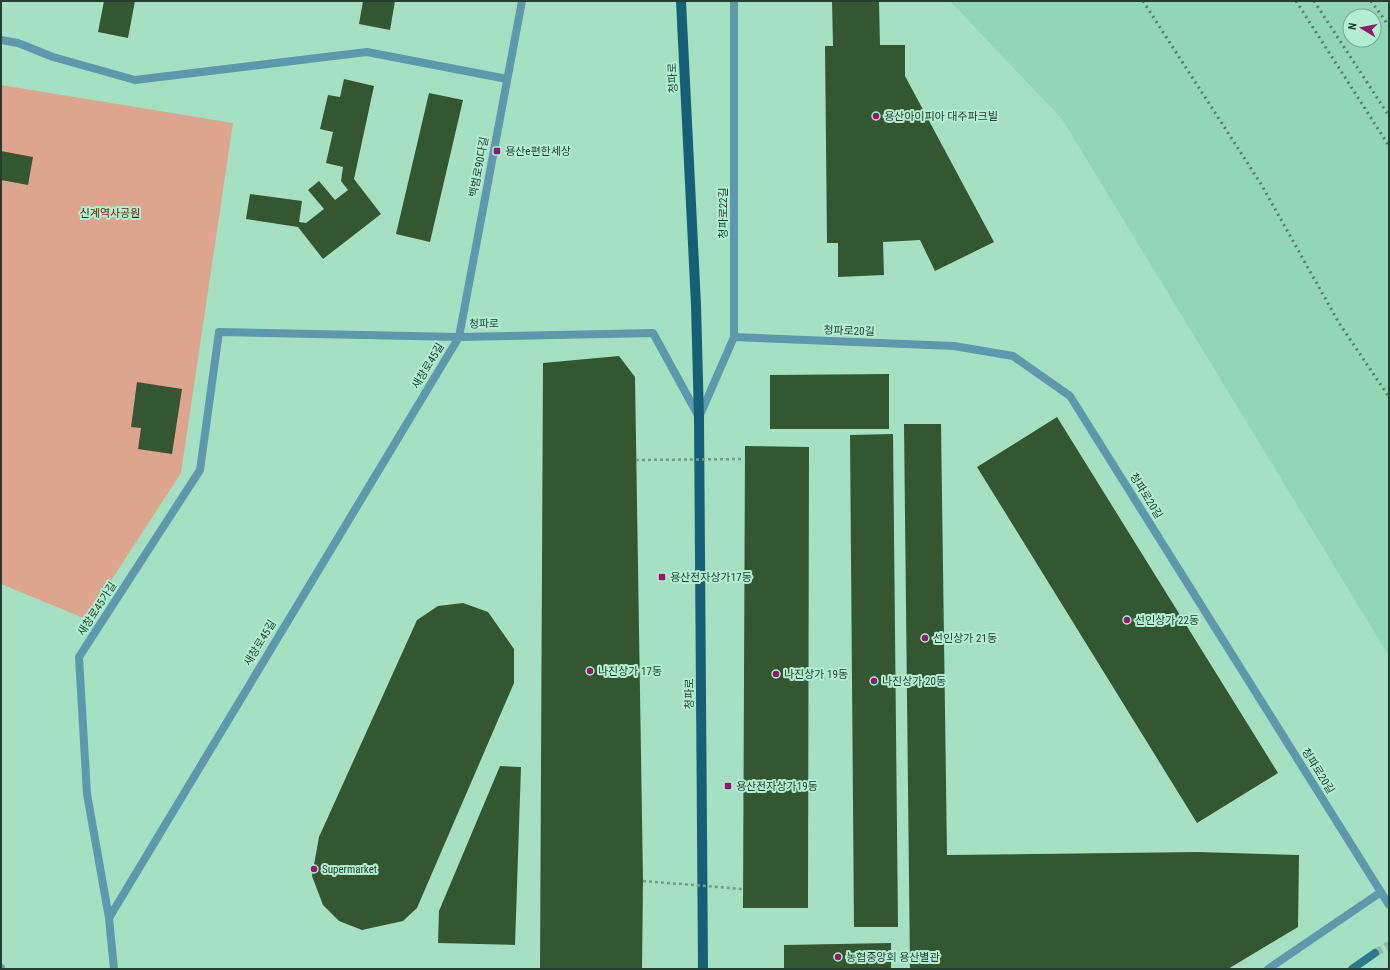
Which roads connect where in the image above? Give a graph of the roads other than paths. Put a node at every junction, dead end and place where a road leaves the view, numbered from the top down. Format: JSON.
{"nodes":[{"id":1,"x":522,"y":1,"type":"edge"},
{"id":2,"x":681,"y":1,"type":"edge"},
{"id":3,"x":734,"y":1,"type":"edge"},
{"id":4,"x":1,"y":40,"type":"edge"},
{"id":5,"x":507,"y":80,"type":"junction"},
{"id":6,"x":219,"y":332,"type":"joint"},
{"id":7,"x":459,"y":337,"type":"junction"},
{"id":8,"x":734,"y":337,"type":"junction"},
{"id":9,"x":699,"y":418,"type":"junction"},
{"id":10,"x":1381,"y":892,"type":"junction"},
{"id":11,"x":1389,"y":905,"type":"edge"},
{"id":12,"x":109,"y":918,"type":"junction"},
{"id":13,"x":1375,"y":953,"type":"tunnel mouth"},
{"id":14,"x":114,"y":969,"type":"edge"},
{"id":15,"x":703,"y":969,"type":"edge"},
{"id":16,"x":1268,"y":969,"type":"edge"},
{"id":17,"x":1352,"y":969,"type":"edge"}],
"edges":[{"from":1,"to":5,"type":"street","name":"백범로90다길"},
{"from":2,"to":9,"type":"main road","name":"청파로"},
{"from":3,"to":8,"type":"street","name":"청파로22길"},
{"from":4,"to":5,"type":"street"},
{"from":5,"to":7,"type":"street","name":"백범로90다길"},
{"from":6,"to":7,"type":"street","name":"청파로"},
{"from":6,"to":12,"type":"street","name":"새창로45가길"},
{"from":7,"to":9,"type":"street","name":"청파로"},
{"from":7,"to":12,"type":"street","name":"새창로45길"},
{"from":8,"to":9,"type":"street","name":"청파로22길"},
{"from":8,"to":10,"type":"street","name":"청파로20길"},
{"from":9,"to":15,"type":"main road","name":"청파로"},
{"from":10,"to":11,"type":"street","name":"청파로20길"},
{"from":10,"to":16,"type":"street"},
{"from":12,"to":14,"type":"street"},
{"from":13,"to":17,"type":"main road"}]}
